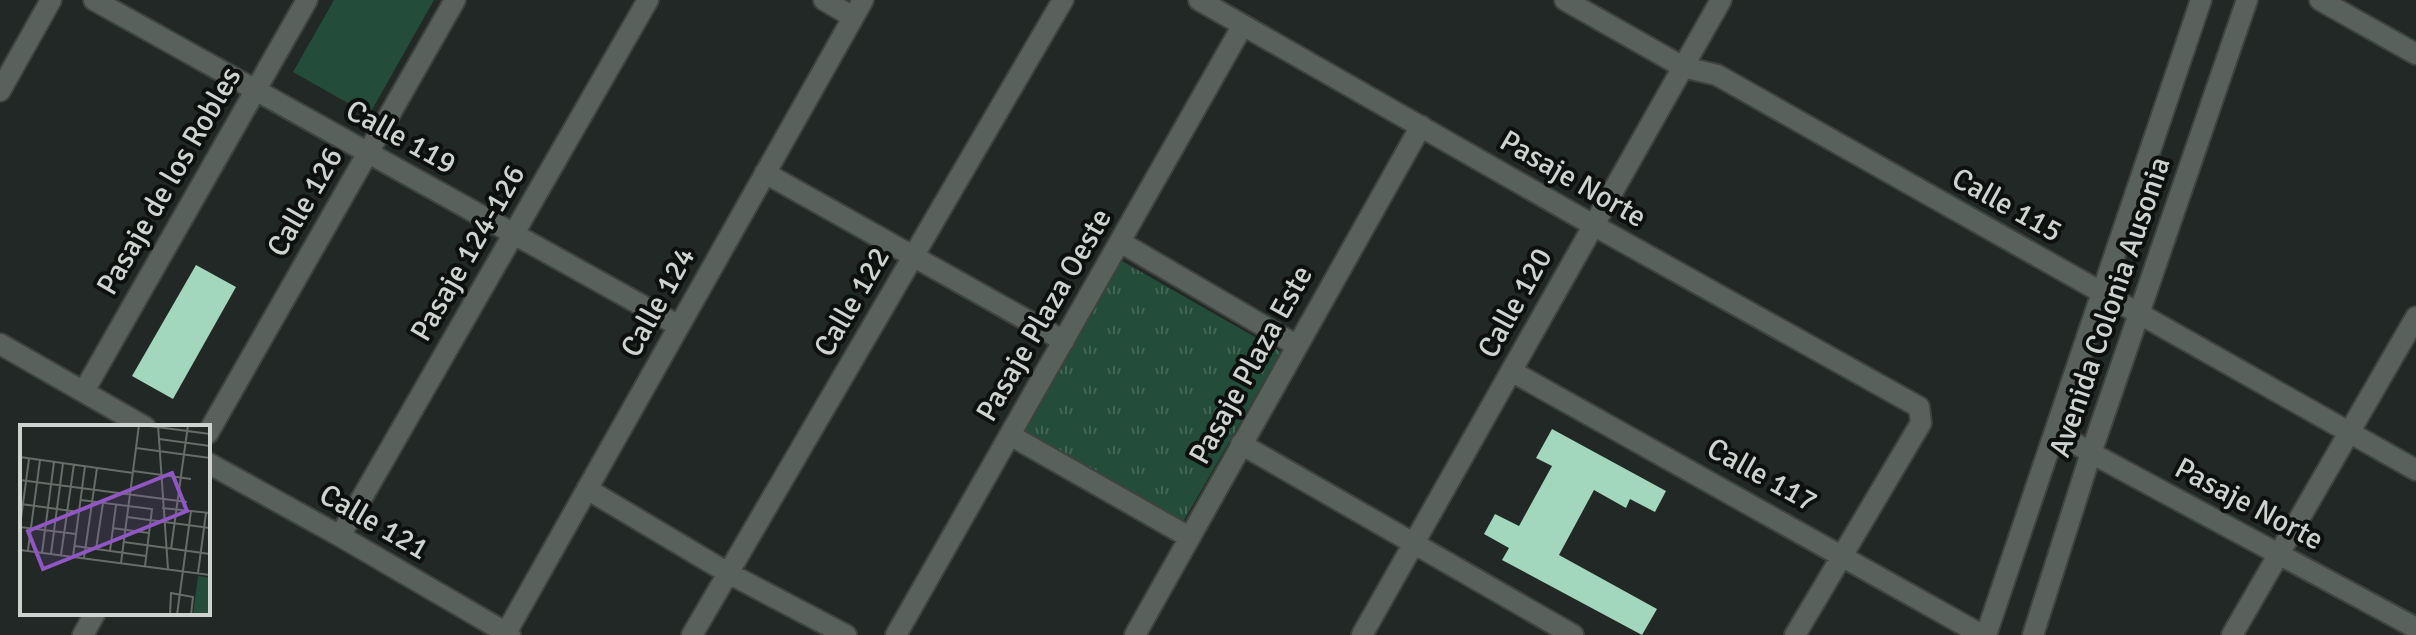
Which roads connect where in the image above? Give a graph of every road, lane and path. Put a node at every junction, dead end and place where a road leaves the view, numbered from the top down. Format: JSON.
{"nodes":[{"id":1,"x":51,"y":0,"type":"edge"},
{"id":2,"x":94,"y":0,"type":"edge"},
{"id":3,"x":307,"y":0,"type":"edge"},
{"id":4,"x":455,"y":0,"type":"edge"},
{"id":5,"x":648,"y":0,"type":"edge"},
{"id":6,"x":824,"y":0,"type":"edge"},
{"id":7,"x":1063,"y":0,"type":"edge"},
{"id":8,"x":1199,"y":0,"type":"edge"},
{"id":9,"x":1565,"y":0,"type":"edge"},
{"id":10,"x":1721,"y":0,"type":"edge"},
{"id":11,"x":2201,"y":0,"type":"edge"},
{"id":12,"x":2247,"y":0,"type":"edge"},
{"id":13,"x":2320,"y":0,"type":"edge"},
{"id":14,"x":858,"y":8,"type":"edge"},
{"id":15,"x":1243,"y":25,"type":"junction"},
{"id":16,"x":2416,"y":54,"type":"edge"},
{"id":17,"x":1683,"y":67,"type":"junction"},
{"id":18,"x":256,"y":89,"type":"junction"},
{"id":19,"x":0,"y":91,"type":"edge"},
{"id":20,"x":1421,"y":126,"type":"junction"},
{"id":21,"x":367,"y":154,"type":"junction"},
{"id":22,"x":765,"y":173,"type":"junction"},
{"id":23,"x":1593,"y":225,"type":"junction"},
{"id":24,"x":513,"y":234,"type":"junction"},
{"id":25,"x":1120,"y":242,"type":"junction"},
{"id":26,"x":912,"y":258,"type":"junction"},
{"id":27,"x":2102,"y":293,"type":"junction"},
{"id":28,"x":2139,"y":314,"type":"junction"},
{"id":29,"x":2416,"y":317,"type":"edge"},
{"id":30,"x":679,"y":326,"type":"junction"},
{"id":31,"x":1064,"y":341,"type":"junction"},
{"id":32,"x":0,"y":344,"type":"edge"},
{"id":33,"x":1296,"y":345,"type":"junction"},
{"id":34,"x":1511,"y":371,"type":"junction"},
{"id":35,"x":84,"y":391,"type":"junction"},
{"id":36,"x":142,"y":425,"type":"edge"},
{"id":37,"x":210,"y":429,"type":"edge"},
{"id":38,"x":2055,"y":431,"type":"junction"},
{"id":39,"x":2350,"y":433,"type":"junction"},
{"id":40,"x":1010,"y":435,"type":"junction"},
{"id":41,"x":1241,"y":444,"type":"junction"},
{"id":42,"x":2091,"y":453,"type":"junction"},
{"id":43,"x":210,"y":469,"type":"edge"},
{"id":44,"x":2416,"y":470,"type":"edge"},
{"id":45,"x":587,"y":489,"type":"junction"},
{"id":46,"x":340,"y":536,"type":"junction"},
{"id":47,"x":1189,"y":537,"type":"junction"},
{"id":48,"x":1414,"y":543,"type":"junction"},
{"id":49,"x":1842,"y":554,"type":"junction"},
{"id":50,"x":2280,"y":555,"type":"junction"},
{"id":51,"x":728,"y":573,"type":"junction"},
{"id":52,"x":94,"y":615,"type":"edge"},
{"id":53,"x":2416,"y":628,"type":"edge"},
{"id":54,"x":508,"y":634,"type":"edge"},
{"id":55,"x":83,"y":635,"type":"edge"},
{"id":56,"x":692,"y":635,"type":"edge"},
{"id":57,"x":846,"y":635,"type":"edge"},
{"id":58,"x":896,"y":635,"type":"edge"},
{"id":59,"x":1135,"y":635,"type":"edge"},
{"id":60,"x":1362,"y":635,"type":"edge"},
{"id":61,"x":1573,"y":635,"type":"edge"},
{"id":62,"x":1795,"y":635,"type":"edge"},
{"id":63,"x":1984,"y":635,"type":"edge"},
{"id":64,"x":2033,"y":635,"type":"edge"},
{"id":65,"x":2232,"y":635,"type":"edge"}],
"edges":[{"from":1,"to":19,"type":"street"},
{"from":2,"to":18,"type":"street","name":"Calle 119"},
{"from":3,"to":18,"type":"street","name":"Pasaje de los Robles"},
{"from":4,"to":21,"type":"street","name":"Calle 126"},
{"from":5,"to":24,"type":"street","name":"Pasaje 124-126"},
{"from":6,"to":14,"type":"street"},
{"from":7,"to":26,"type":"street","name":"Calle 122"},
{"from":8,"to":15,"type":"street","name":"Pasaje Norte"},
{"from":9,"to":17,"type":"street","name":"Calle 115"},
{"from":10,"to":17,"type":"street","name":"Calle 120"},
{"from":11,"to":27,"type":"street","name":"Avenida Colonia Ausonia"},
{"from":12,"to":28,"type":"street","name":"Avenida Colonia Ausonia"},
{"from":13,"to":16,"type":"street"},
{"from":14,"to":22,"type":"street","name":"Calle 124"},
{"from":15,"to":20,"type":"street","name":"Pasaje Norte"},
{"from":15,"to":25,"type":"street","name":"Pasaje Plaza Oeste"},
{"from":17,"to":23,"type":"street","name":"Calle 120"},
{"from":17,"to":27,"type":"street","name":"Calle 115"},
{"from":18,"to":21,"type":"street","name":"Calle 119"},
{"from":18,"to":35,"type":"street","name":"Pasaje de los Robles"},
{"from":20,"to":23,"type":"street","name":"Pasaje Norte"},
{"from":20,"to":33,"type":"street","name":"Pasaje Plaza Este"},
{"from":21,"to":24,"type":"street","name":"Calle 119"},
{"from":21,"to":37,"type":"street","name":"Calle 126"},
{"from":22,"to":26,"type":"street"},
{"from":22,"to":30,"type":"street","name":"Calle 124"},
{"from":23,"to":34,"type":"street","name":"Calle 120"},
{"from":23,"to":49,"type":"street","name":"Pasaje Norte"},
{"from":24,"to":30,"type":"street","name":"Calle 119"},
{"from":24,"to":46,"type":"street","name":"Pasaje 124-126"},
{"from":25,"to":31,"type":"street","name":"Pasaje Plaza Oeste"},
{"from":25,"to":33,"type":"street"},
{"from":26,"to":31,"type":"street"},
{"from":26,"to":51,"type":"street","name":"Calle 122"},
{"from":27,"to":28,"type":"street","name":"Calle 115"},
{"from":27,"to":38,"type":"street","name":"Avenida Colonia Ausonia"},
{"from":28,"to":39,"type":"street","name":"Calle 115"},
{"from":28,"to":42,"type":"street","name":"Avenida Colonia Ausonia"},
{"from":29,"to":39,"type":"street"},
{"from":30,"to":45,"type":"street","name":"Calle 124"},
{"from":31,"to":40,"type":"street","name":"Pasaje Plaza Oeste"},
{"from":32,"to":35,"type":"street"},
{"from":33,"to":41,"type":"street","name":"Pasaje Plaza Este"},
{"from":34,"to":48,"type":"street","name":"Calle 120"},
{"from":34,"to":49,"type":"street","name":"Calle 117"},
{"from":35,"to":36,"type":"street"},
{"from":38,"to":42,"type":"street","name":"Pasaje Norte"},
{"from":38,"to":63,"type":"street","name":"Avenida Colonia Ausonia"},
{"from":39,"to":44,"type":"street","name":"Calle 115"},
{"from":39,"to":50,"type":"street"},
{"from":40,"to":47,"type":"street"},
{"from":40,"to":58,"type":"street","name":"Pasaje Plaza Oeste"},
{"from":41,"to":47,"type":"street","name":"Pasaje Plaza Este"},
{"from":41,"to":48,"type":"street"},
{"from":42,"to":50,"type":"street","name":"Pasaje Norte"},
{"from":42,"to":64,"type":"street","name":"Avenida Colonia Ausonia"},
{"from":43,"to":46,"type":"street","name":"Calle 121"},
{"from":45,"to":51,"type":"street"},
{"from":45,"to":54,"type":"street","name":"Calle 124"},
{"from":46,"to":54,"type":"street","name":"Calle 121"},
{"from":47,"to":59,"type":"street","name":"Pasaje Plaza Este"},
{"from":48,"to":60,"type":"street","name":"Calle 120"},
{"from":48,"to":61,"type":"street"},
{"from":49,"to":62,"type":"street"},
{"from":49,"to":63,"type":"street","name":"Calle 117"},
{"from":50,"to":53,"type":"street","name":"Pasaje Norte"},
{"from":50,"to":65,"type":"street"},
{"from":51,"to":56,"type":"street","name":"Calle 122"},
{"from":51,"to":57,"type":"street"},
{"from":52,"to":55,"type":"street"}]}
